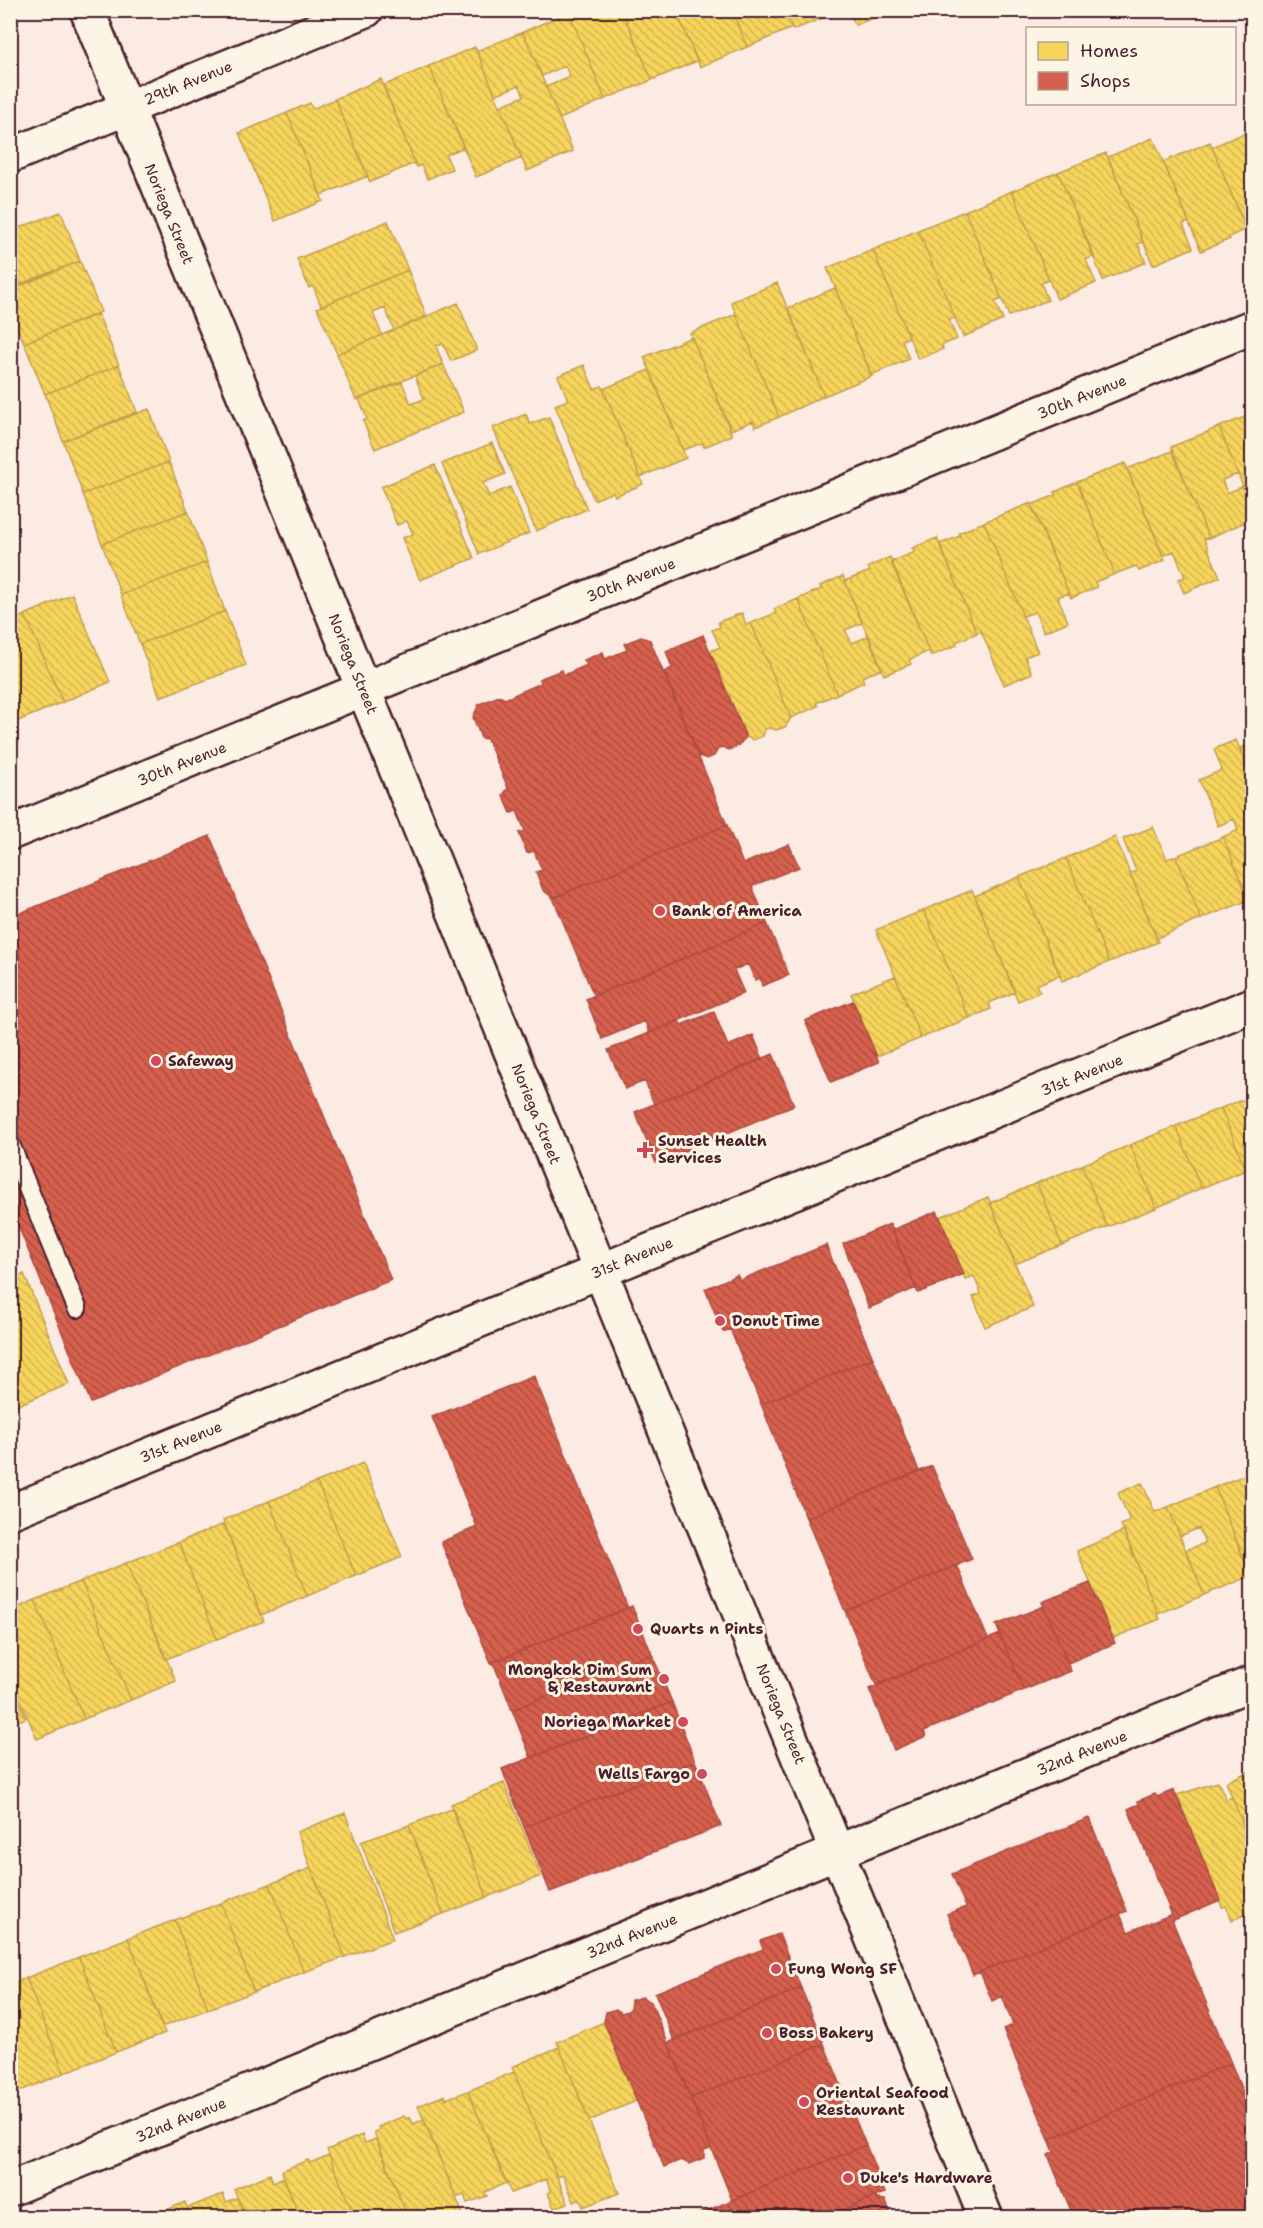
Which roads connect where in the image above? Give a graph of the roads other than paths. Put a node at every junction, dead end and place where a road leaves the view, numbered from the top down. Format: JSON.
{"nodes":[{"id":1,"x":87,"y":10,"type":"edge"},
{"id":2,"x":366,"y":10,"type":"edge"},
{"id":3,"x":126,"y":108,"type":"junction"},
{"id":4,"x":10,"y":156,"type":"edge"},
{"id":5,"x":1252,"y":327,"type":"edge"},
{"id":6,"x":363,"y":690,"type":"junction"},
{"id":7,"x":10,"y":833,"type":"edge"},
{"id":8,"x":1252,"y":1005,"type":"edge"},
{"id":9,"x":10,"y":1143,"type":"edge"},
{"id":10,"x":600,"y":1271,"type":"junction"},
{"id":11,"x":77,"y":1308,"type":"dead end"},
{"id":12,"x":10,"y":1512,"type":"edge"},
{"id":13,"x":1252,"y":1683,"type":"edge"},
{"id":14,"x":837,"y":1852,"type":"junction"},
{"id":15,"x":10,"y":2189,"type":"edge"},
{"id":16,"x":986,"y":2217,"type":"edge"}],
"edges":[{"from":1,"to":3,"type":"street","name":"Noriega Street"},
{"from":2,"to":3,"type":"street","name":"29th Avenue"},
{"from":3,"to":4,"type":"street","name":"29th Avenue"},
{"from":3,"to":6,"type":"street","name":"Noriega Street"},
{"from":5,"to":6,"type":"street","name":"30th Avenue"},
{"from":6,"to":7,"type":"street","name":"30th Avenue"},
{"from":6,"to":10,"type":"street","name":"Noriega Street"},
{"from":8,"to":10,"type":"street","name":"31st Avenue"},
{"from":9,"to":11,"type":"lane"},
{"from":10,"to":12,"type":"street","name":"31st Avenue"},
{"from":10,"to":14,"type":"street","name":"Noriega Street"},
{"from":13,"to":14,"type":"street","name":"32nd Avenue"},
{"from":14,"to":15,"type":"street","name":"32nd Avenue"},
{"from":14,"to":16,"type":"street","name":"Noriega Street"}]}
